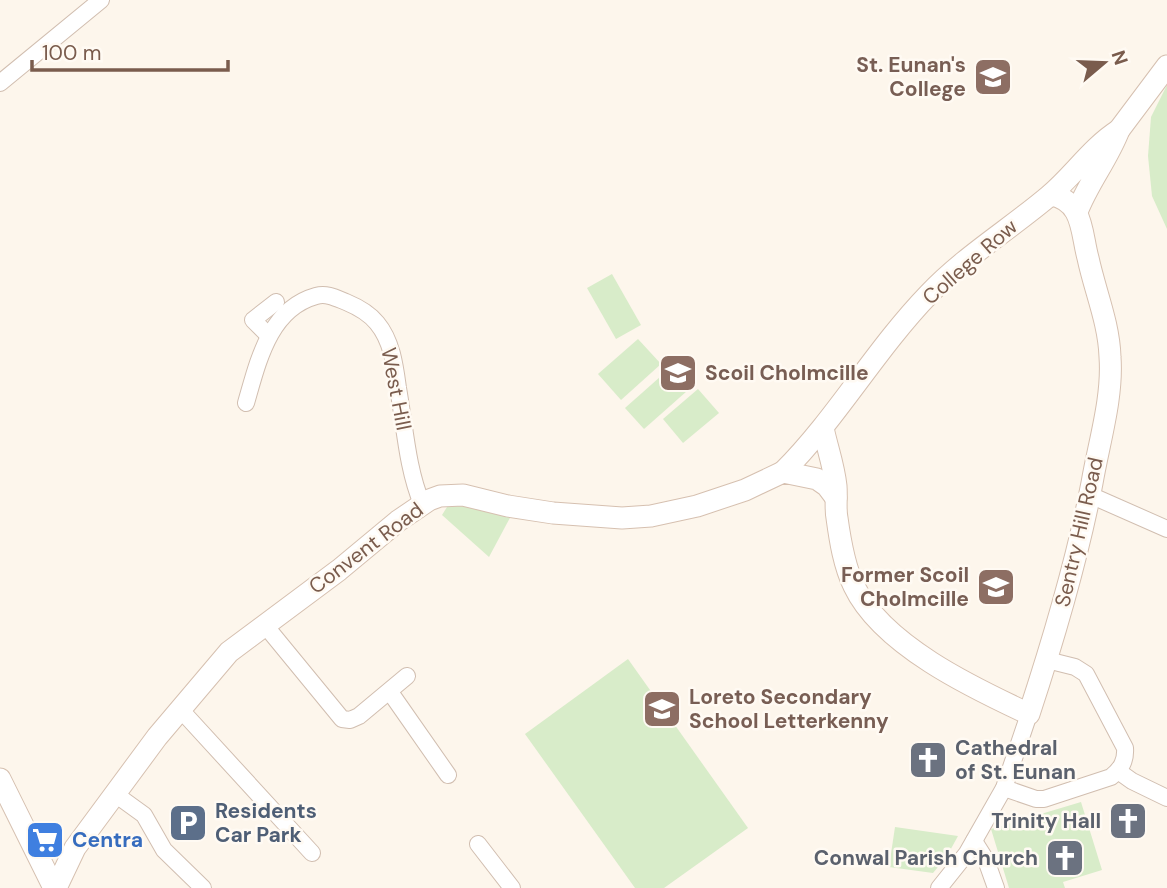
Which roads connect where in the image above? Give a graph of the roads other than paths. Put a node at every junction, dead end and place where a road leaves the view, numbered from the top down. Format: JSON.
{"nodes":[{"id":1,"x":102,"y":0,"type":"edge"},
{"id":2,"x":1167,"y":66,"type":"edge"},
{"id":3,"x":0,"y":83,"type":"edge"},
{"id":4,"x":1119,"y":130,"type":"junction"},
{"id":5,"x":1051,"y":195,"type":"junction"},
{"id":6,"x":1077,"y":212,"type":"junction"},
{"id":7,"x":276,"y":302,"type":"dead end"},
{"id":8,"x":269,"y":335,"type":"junction"},
{"id":9,"x":246,"y":403,"type":"dead end"},
{"id":10,"x":823,"y":428,"type":"junction"},
{"id":11,"x":783,"y":472,"type":"junction"},
{"id":12,"x":1090,"y":495,"type":"junction"},
{"id":13,"x":836,"y":498,"type":"junction"},
{"id":14,"x":422,"y":504,"type":"junction"},
{"id":15,"x":1167,"y":529,"type":"edge"},
{"id":16,"x":264,"y":624,"type":"junction"},
{"id":17,"x":1047,"y":660,"type":"junction"},
{"id":18,"x":407,"y":676,"type":"dead end"},
{"id":19,"x":390,"y":692,"type":"junction"},
{"id":20,"x":180,"y":709,"type":"junction"},
{"id":21,"x":1029,"y":714,"type":"junction"},
{"id":22,"x":1118,"y":771,"type":"junction"},
{"id":23,"x":448,"y":775,"type":"dead end"},
{"id":24,"x":0,"y":779,"type":"edge"},
{"id":25,"x":1004,"y":788,"type":"junction"},
{"id":26,"x":115,"y":794,"type":"junction"},
{"id":27,"x":1167,"y":798,"type":"edge"},
{"id":28,"x":974,"y":841,"type":"junction"},
{"id":29,"x":478,"y":844,"type":"dead end"},
{"id":30,"x":75,"y":848,"type":"junction"},
{"id":31,"x":312,"y":853,"type":"dead end"},
{"id":32,"x":42,"y":864,"type":"junction"},
{"id":33,"x":55,"y":888,"type":"edge"},
{"id":34,"x":203,"y":888,"type":"edge"},
{"id":35,"x":512,"y":888,"type":"edge"},
{"id":36,"x":939,"y":888,"type":"edge"},
{"id":37,"x":996,"y":888,"type":"edge"}],
"edges":[{"from":1,"to":3,"type":"street"},
{"from":2,"to":4,"type":"street","name":"College Row"},
{"from":4,"to":5,"type":"street","name":"College Row"},
{"from":4,"to":6,"type":"street","name":"College Row"},
{"from":5,"to":6,"type":"street"},
{"from":5,"to":10,"type":"street","name":"College Row"},
{"from":6,"to":12,"type":"street","name":"Sentry Hill Road"},
{"from":7,"to":8,"type":"street"},
{"from":8,"to":9,"type":"street","name":"West Hill"},
{"from":8,"to":14,"type":"street","name":"West Hill"},
{"from":10,"to":11,"type":"street","name":"College Row"},
{"from":10,"to":13,"type":"street"},
{"from":11,"to":13,"type":"street"},
{"from":11,"to":14,"type":"street","name":"Convent Road"},
{"from":12,"to":15,"type":"street"},
{"from":12,"to":17,"type":"street","name":"Sentry Hill Road"},
{"from":13,"to":21,"type":"street"},
{"from":14,"to":16,"type":"street","name":"Convent Road"},
{"from":16,"to":19,"type":"street"},
{"from":16,"to":20,"type":"street","name":"Convent Road"},
{"from":17,"to":21,"type":"street","name":"Sentry Hill Road"},
{"from":17,"to":22,"type":"street"},
{"from":18,"to":19,"type":"street"},
{"from":19,"to":23,"type":"street"},
{"from":20,"to":26,"type":"street","name":"Convent Road"},
{"from":20,"to":31,"type":"street"},
{"from":21,"to":25,"type":"street","name":"Sentry Hill Road"},
{"from":22,"to":25,"type":"street"},
{"from":22,"to":27,"type":"street"},
{"from":24,"to":32,"type":"street"},
{"from":25,"to":28,"type":"street","name":"Sentry Hill Road"},
{"from":26,"to":30,"type":"street","name":"Convent Road"},
{"from":26,"to":34,"type":"street"},
{"from":28,"to":36,"type":"street","name":"Sentry Hill Road"},
{"from":28,"to":37,"type":"street"},
{"from":29,"to":35,"type":"street"},
{"from":30,"to":32,"type":"street"},
{"from":30,"to":33,"type":"street","name":"Convent Road"},
{"from":32,"to":33,"type":"street"}]}
